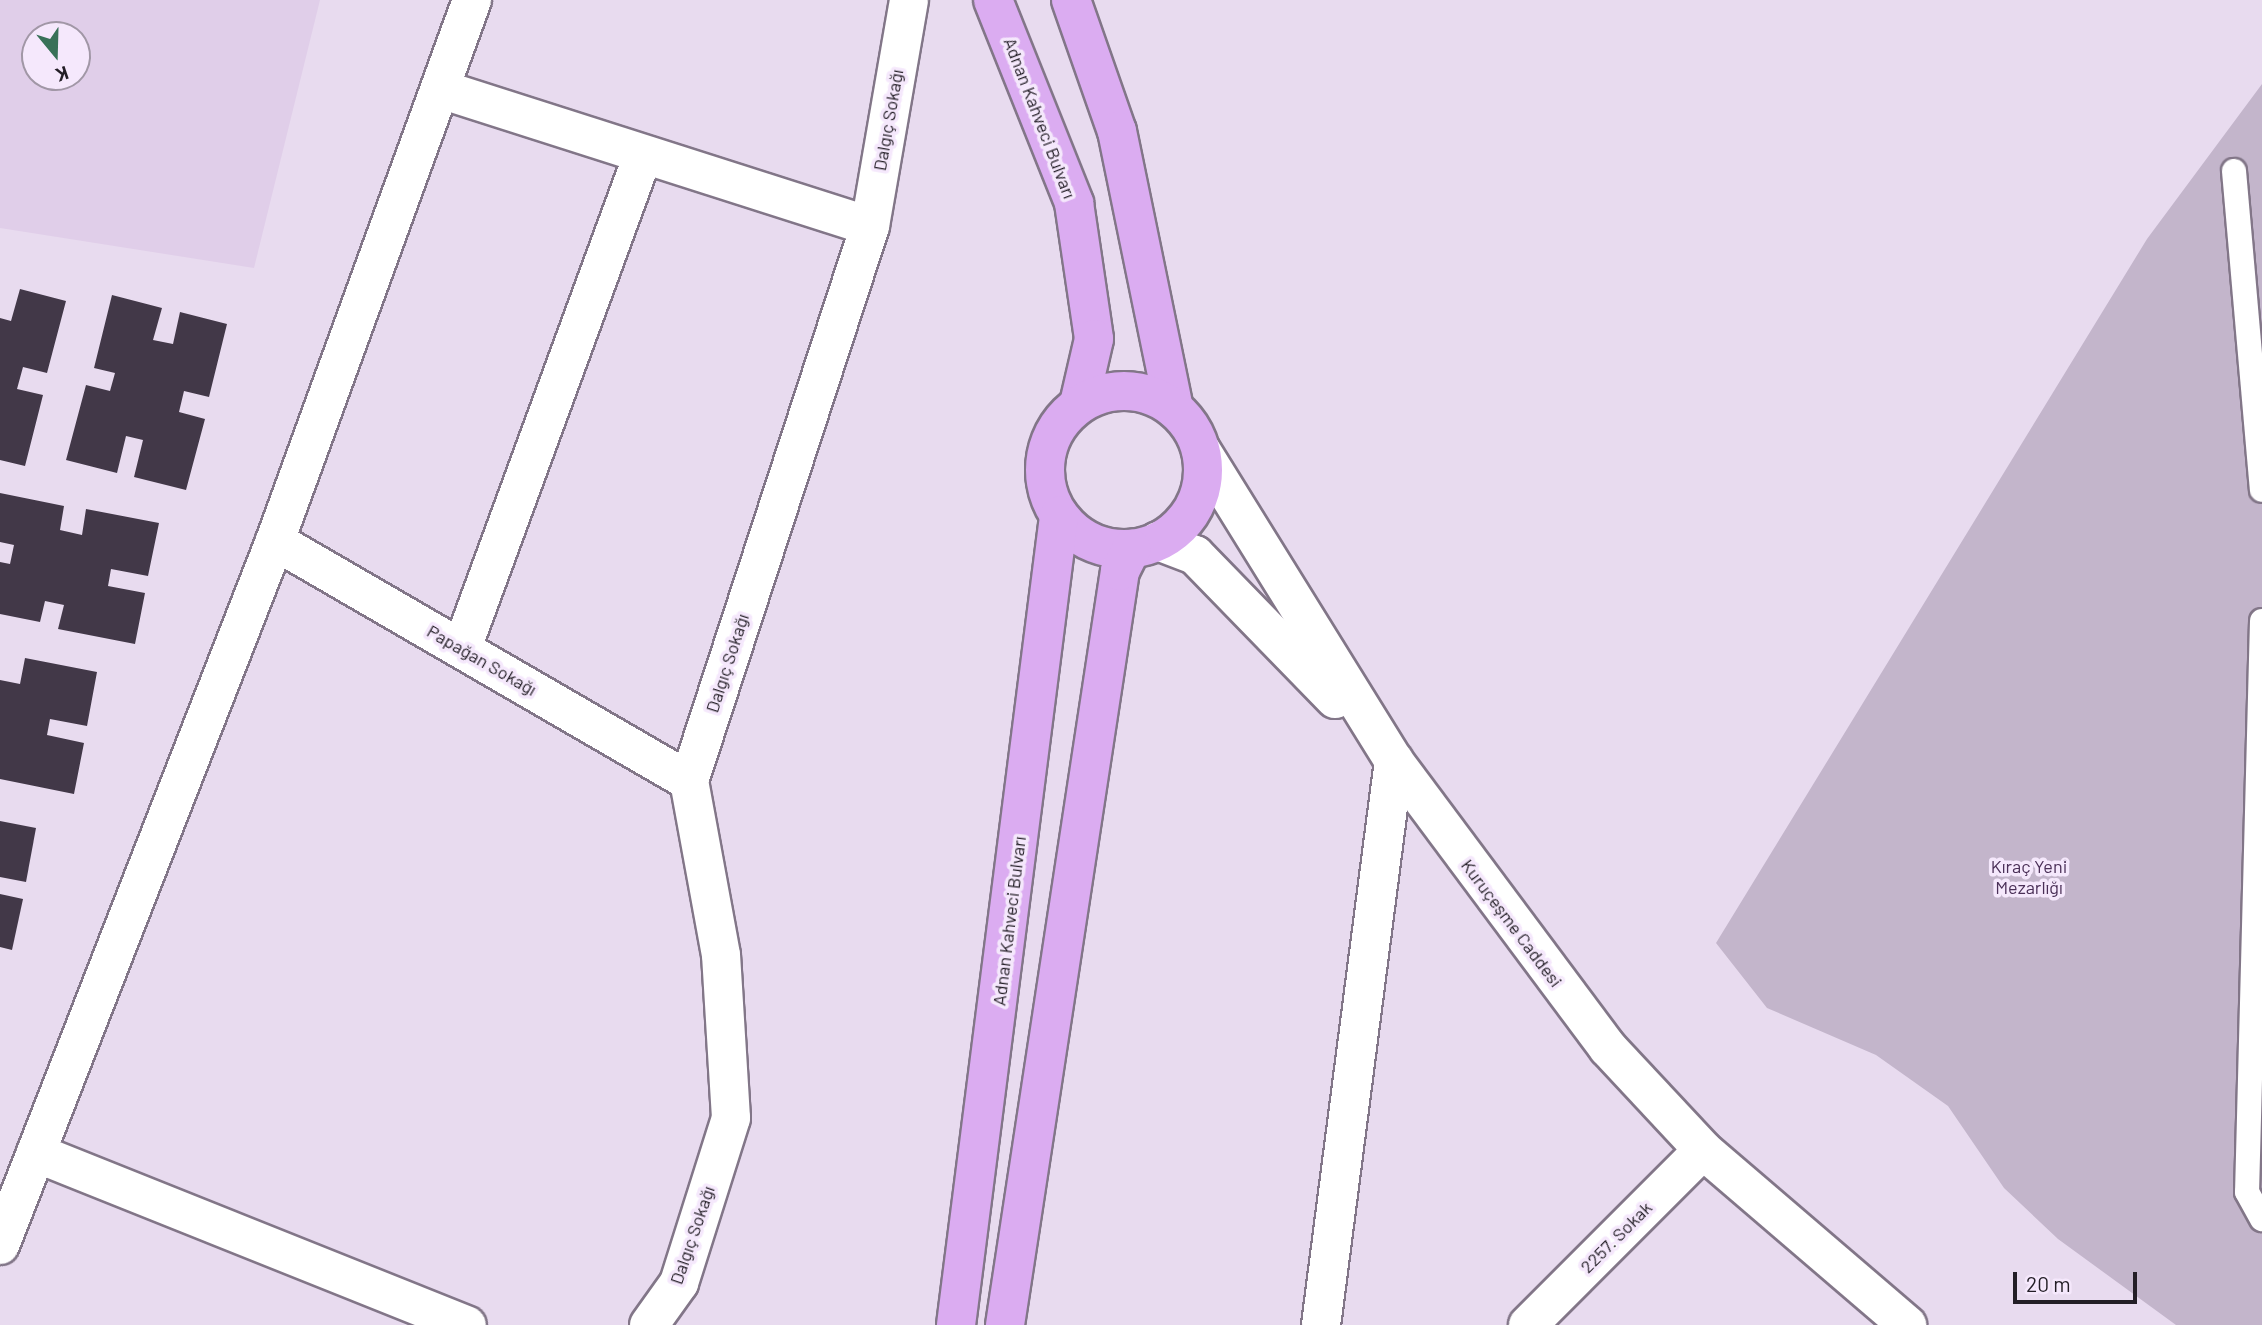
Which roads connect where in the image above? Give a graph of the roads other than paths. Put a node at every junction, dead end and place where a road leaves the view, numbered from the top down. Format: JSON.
{"nodes":[{"id":1,"x":472,"y":0,"type":"edge"},
{"id":2,"x":909,"y":0,"type":"edge"},
{"id":3,"x":993,"y":0,"type":"edge"},
{"id":4,"x":1072,"y":0,"type":"edge"},
{"id":5,"x":440,"y":89,"type":"junction"},
{"id":6,"x":643,"y":155,"type":"junction"},
{"id":7,"x":2234,"y":171,"type":"dead end"},
{"id":8,"x":870,"y":226,"type":"junction"},
{"id":9,"x":1079,"y":404,"type":"junction"},
{"id":10,"x":1174,"y":408,"type":"junction"},
{"id":11,"x":1201,"y":450,"type":"junction"},
{"id":12,"x":2262,"y":490,"type":"edge"},
{"id":13,"x":1059,"y":516,"type":"junction"},
{"id":14,"x":275,"y":541,"type":"junction"},
{"id":15,"x":1145,"y":545,"type":"junction"},
{"id":16,"x":2262,"y":621,"type":"edge"},
{"id":17,"x":462,"y":648,"type":"junction"},
{"id":18,"x":1394,"y":761,"type":"junction"},
{"id":19,"x":689,"y":781,"type":"junction"},
{"id":20,"x":1703,"y":1150,"type":"junction"},
{"id":21,"x":36,"y":1153,"type":"junction"},
{"id":22,"x":2262,"y":1219,"type":"edge"},
{"id":23,"x":0,"y":1245,"type":"edge"},
{"id":24,"x":467,"y":1325,"type":"edge"},
{"id":25,"x":649,"y":1325,"type":"edge"},
{"id":26,"x":956,"y":1325,"type":"edge"},
{"id":27,"x":1005,"y":1325,"type":"edge"},
{"id":28,"x":1321,"y":1325,"type":"edge"},
{"id":29,"x":1528,"y":1325,"type":"edge"},
{"id":30,"x":1907,"y":1325,"type":"edge"}],
"edges":[{"from":1,"to":5,"type":"street"},
{"from":2,"to":8,"type":"street","name":"Dalgıç Sokağı"},
{"from":3,"to":9,"type":"main road","name":"Adnan Kahveci Bulvarı"},
{"from":4,"to":10,"type":"main road"},
{"from":5,"to":6,"type":"street"},
{"from":5,"to":14,"type":"street"},
{"from":6,"to":8,"type":"street"},
{"from":6,"to":17,"type":"street"},
{"from":7,"to":12,"type":"lane"},
{"from":8,"to":19,"type":"street","name":"Dalgıç Sokağı"},
{"from":9,"to":10,"type":"main road"},
{"from":9,"to":13,"type":"main road"},
{"from":10,"to":11,"type":"main road"},
{"from":11,"to":15,"type":"main road"},
{"from":11,"to":18,"type":"street","name":"Kuruçeşme Caddesi"},
{"from":13,"to":15,"type":"main road"},
{"from":13,"to":26,"type":"main road","name":"Adnan Kahveci Bulvarı"},
{"from":14,"to":17,"type":"street","name":"Papağan Sokağı"},
{"from":14,"to":21,"type":"street"},
{"from":15,"to":18,"type":"street"},
{"from":15,"to":27,"type":"main road"},
{"from":16,"to":22,"type":"lane"},
{"from":17,"to":19,"type":"street","name":"Papağan Sokağı"},
{"from":18,"to":20,"type":"street","name":"Kuruçeşme Caddesi"},
{"from":18,"to":28,"type":"street"},
{"from":19,"to":25,"type":"street","name":"Dalgıç Sokağı"},
{"from":20,"to":29,"type":"street","name":"2257. Sokak"},
{"from":20,"to":30,"type":"street","name":"Kuruçeşme Caddesi"},
{"from":21,"to":23,"type":"street"},
{"from":21,"to":24,"type":"street"}]}
